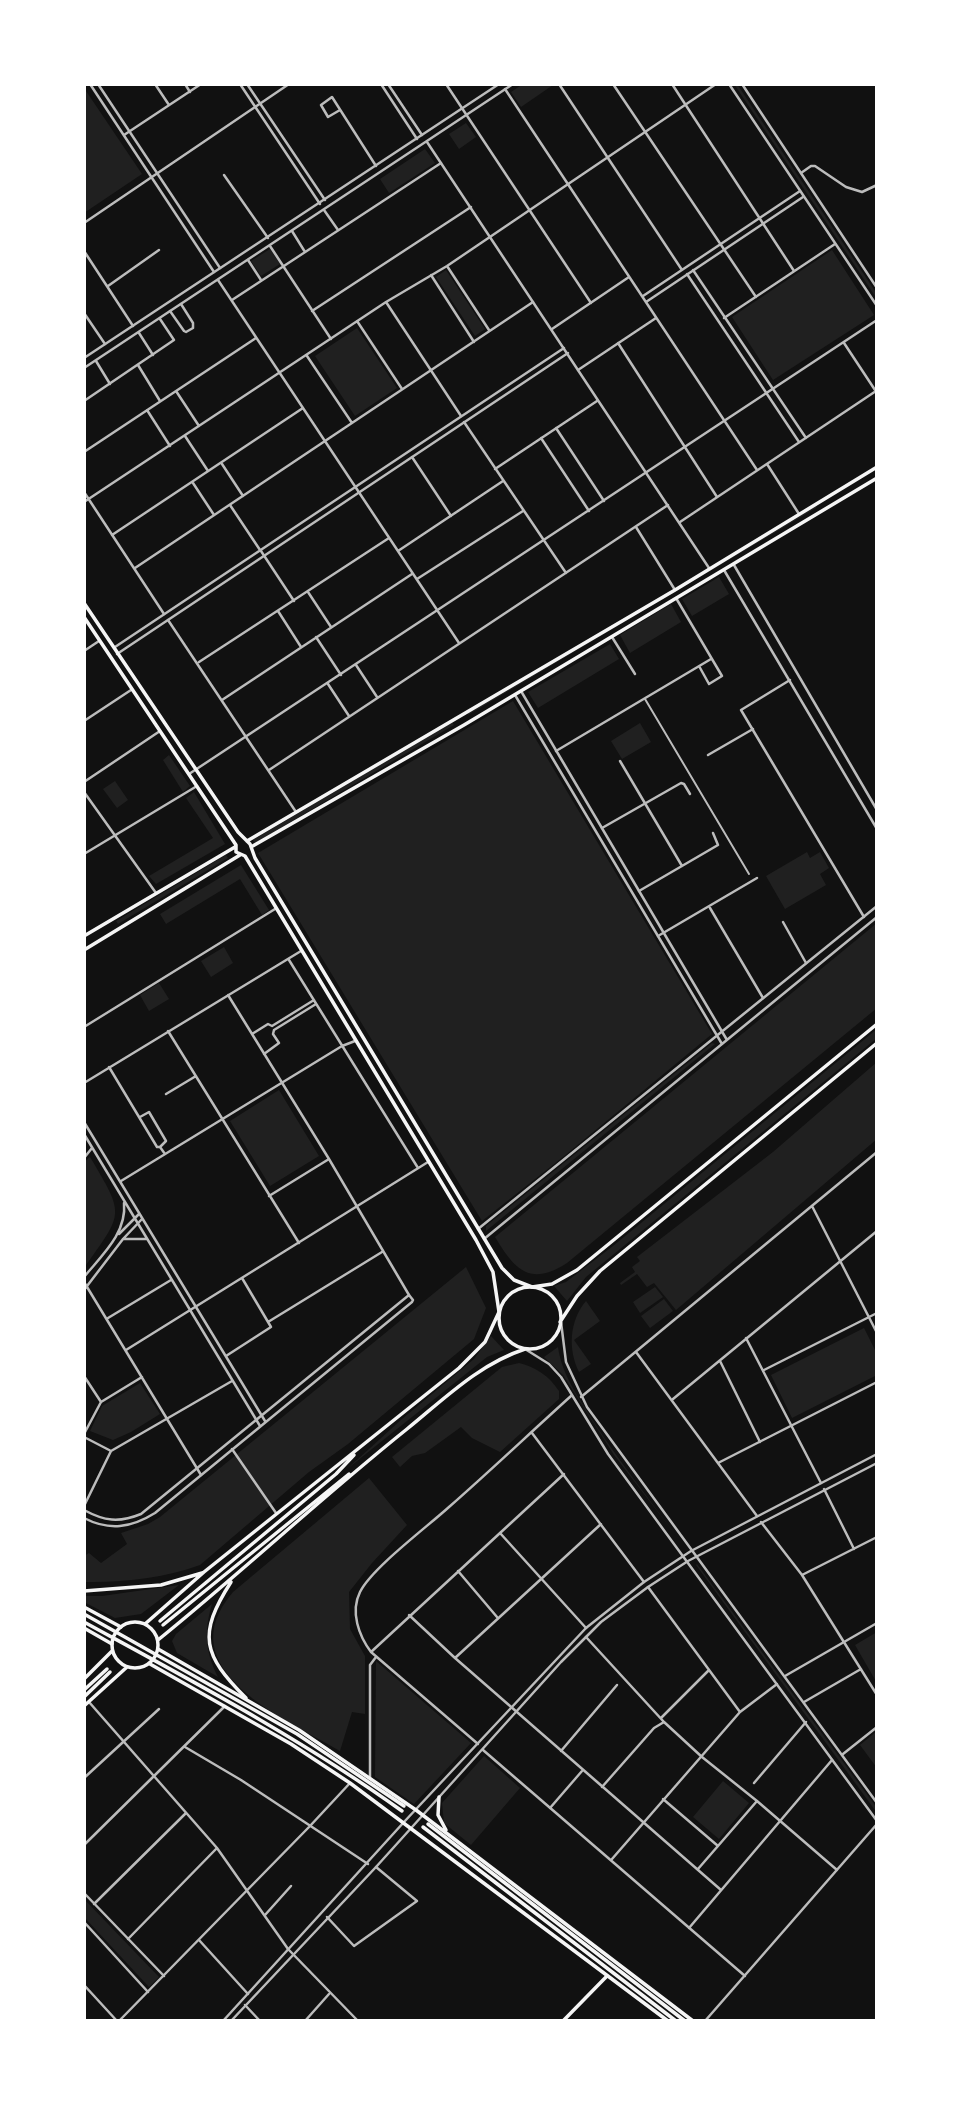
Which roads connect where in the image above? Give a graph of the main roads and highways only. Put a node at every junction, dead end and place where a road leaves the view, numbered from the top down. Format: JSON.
{"nodes":[{"id":1,"x":877,"y":467,"type":"edge"},
{"id":2,"x":877,"y":478,"type":"edge"},
{"id":3,"x":818,"y":502,"type":"junction"},
{"id":4,"x":823,"y":511,"type":"junction"},
{"id":5,"x":84,"y":603,"type":"edge"},
{"id":6,"x":636,"y":613,"type":"junction"},
{"id":7,"x":84,"y":617,"type":"edge"},
{"id":8,"x":640,"y":620,"type":"junction"},
{"id":9,"x":460,"y":717,"type":"junction"},
{"id":10,"x":464,"y":725,"type":"junction"},
{"id":11,"x":246,"y":841,"type":"junction"},
{"id":12,"x":235,"y":846,"type":"junction"},
{"id":13,"x":251,"y":848,"type":"junction"},
{"id":14,"x":242,"y":855,"type":"junction"},
{"id":15,"x":111,"y":920,"type":"junction"},
{"id":16,"x":116,"y":929,"type":"junction"},
{"id":17,"x":84,"y":936,"type":"edge"},
{"id":18,"x":84,"y":950,"type":"edge"},
{"id":19,"x":877,"y":1024,"type":"edge"},
{"id":20,"x":877,"y":1043,"type":"edge"},
{"id":21,"x":532,"y":1287,"type":"junction"},
{"id":22,"x":499,"y":1312,"type":"junction"},
{"id":23,"x":561,"y":1322,"type":"junction"},
{"id":24,"x":525,"y":1349,"type":"junction"},
{"id":25,"x":362,"y":1446,"type":"junction"},
{"id":26,"x":371,"y":1458,"type":"junction"},
{"id":27,"x":204,"y":1572,"type":"junction"},
{"id":28,"x":234,"y":1577,"type":"junction"},
{"id":29,"x":84,"y":1591,"type":"edge"},
{"id":30,"x":84,"y":1608,"type":"edge"},
{"id":31,"x":84,"y":1614,"type":"edge"},
{"id":32,"x":84,"y":1622,"type":"edge"},
{"id":33,"x":145,"y":1624,"type":"junction"},
{"id":34,"x":121,"y":1627,"type":"junction"},
{"id":35,"x":84,"y":1628,"type":"edge"},
{"id":36,"x":158,"y":1640,"type":"junction"},
{"id":37,"x":112,"y":1644,"type":"junction"},
{"id":38,"x":158,"y":1649,"type":"junction"},
{"id":39,"x":113,"y":1651,"type":"junction"},
{"id":40,"x":150,"y":1664,"type":"junction"},
{"id":41,"x":127,"y":1668,"type":"junction"},
{"id":42,"x":84,"y":1679,"type":"edge"},
{"id":43,"x":84,"y":1690,"type":"edge"},
{"id":44,"x":84,"y":1697,"type":"edge"},
{"id":45,"x":246,"y":1698,"type":"junction"},
{"id":46,"x":84,"y":1706,"type":"edge"},
{"id":47,"x":298,"y":1732,"type":"junction"},
{"id":48,"x":293,"y":1742,"type":"junction"},
{"id":49,"x":439,"y":1797,"type":"road end"},
{"id":50,"x":452,"y":1838,"type":"junction"},
{"id":51,"x":607,"y":1976,"type":"junction"},
{"id":52,"x":564,"y":2021,"type":"edge"},
{"id":53,"x":668,"y":2021,"type":"edge"},
{"id":54,"x":676,"y":2021,"type":"edge"},
{"id":55,"x":685,"y":2021,"type":"edge"},
{"id":56,"x":693,"y":2021,"type":"edge"}],
"edges":[{"from":1,"to":3,"type":"main road"},
{"from":2,"to":4,"type":"main road"},
{"from":3,"to":4,"type":"main road"},
{"from":3,"to":6,"type":"main road"},
{"from":4,"to":8,"type":"main road"},
{"from":5,"to":11,"type":"main road"},
{"from":6,"to":8,"type":"main road"},
{"from":6,"to":9,"type":"main road"},
{"from":7,"to":12,"type":"main road"},
{"from":8,"to":10,"type":"main road"},
{"from":9,"to":10,"type":"main road"},
{"from":9,"to":11,"type":"main road"},
{"from":10,"to":13,"type":"main road"},
{"from":11,"to":12,"type":"main road"},
{"from":11,"to":13,"type":"main road"},
{"from":12,"to":14,"type":"main road"},
{"from":12,"to":15,"type":"main road"},
{"from":13,"to":14,"type":"main road"},
{"from":13,"to":21,"type":"main road"},
{"from":14,"to":16,"type":"main road"},
{"from":14,"to":22,"type":"main road"},
{"from":15,"to":16,"type":"main road"},
{"from":15,"to":17,"type":"main road"},
{"from":16,"to":18,"type":"main road"},
{"from":19,"to":21,"type":"main road"},
{"from":20,"to":23,"type":"main road"},
{"from":21,"to":22,"type":"main road"},
{"from":21,"to":23,"type":"main road"},
{"from":22,"to":24,"type":"main road"},
{"from":22,"to":25,"type":"main road"},
{"from":23,"to":24,"type":"main road"},
{"from":24,"to":26,"type":"main road"},
{"from":25,"to":26,"type":"main road"},
{"from":25,"to":27,"type":"main road"},
{"from":26,"to":28,"type":"main road"},
{"from":27,"to":29,"type":"main road"},
{"from":27,"to":33,"type":"main road"},
{"from":28,"to":36,"type":"main road"},
{"from":28,"to":45,"type":"main road"},
{"from":30,"to":34,"type":"main road"},
{"from":31,"to":47,"type":"main road"},
{"from":32,"to":48,"type":"main road"},
{"from":33,"to":34,"type":"main road"},
{"from":33,"to":36,"type":"main road"},
{"from":34,"to":37,"type":"main road"},
{"from":35,"to":37,"type":"main road"},
{"from":36,"to":38,"type":"main road"},
{"from":37,"to":39,"type":"main road"},
{"from":38,"to":40,"type":"main road"},
{"from":38,"to":45,"type":"main road"},
{"from":39,"to":41,"type":"main road"},
{"from":39,"to":42,"type":"main road"},
{"from":40,"to":41,"type":"main road"},
{"from":40,"to":48,"type":"main road"},
{"from":41,"to":46,"type":"main road"},
{"from":43,"to":44,"type":"main road"},
{"from":45,"to":47,"type":"main road"},
{"from":47,"to":48,"type":"main road"},
{"from":47,"to":50,"type":"main road"},
{"from":48,"to":51,"type":"main road"},
{"from":49,"to":50,"type":"main road"},
{"from":50,"to":56,"type":"main road"},
{"from":51,"to":52,"type":"main road"},
{"from":51,"to":53,"type":"main road"},
{"from":54,"to":55,"type":"main road"}]}
